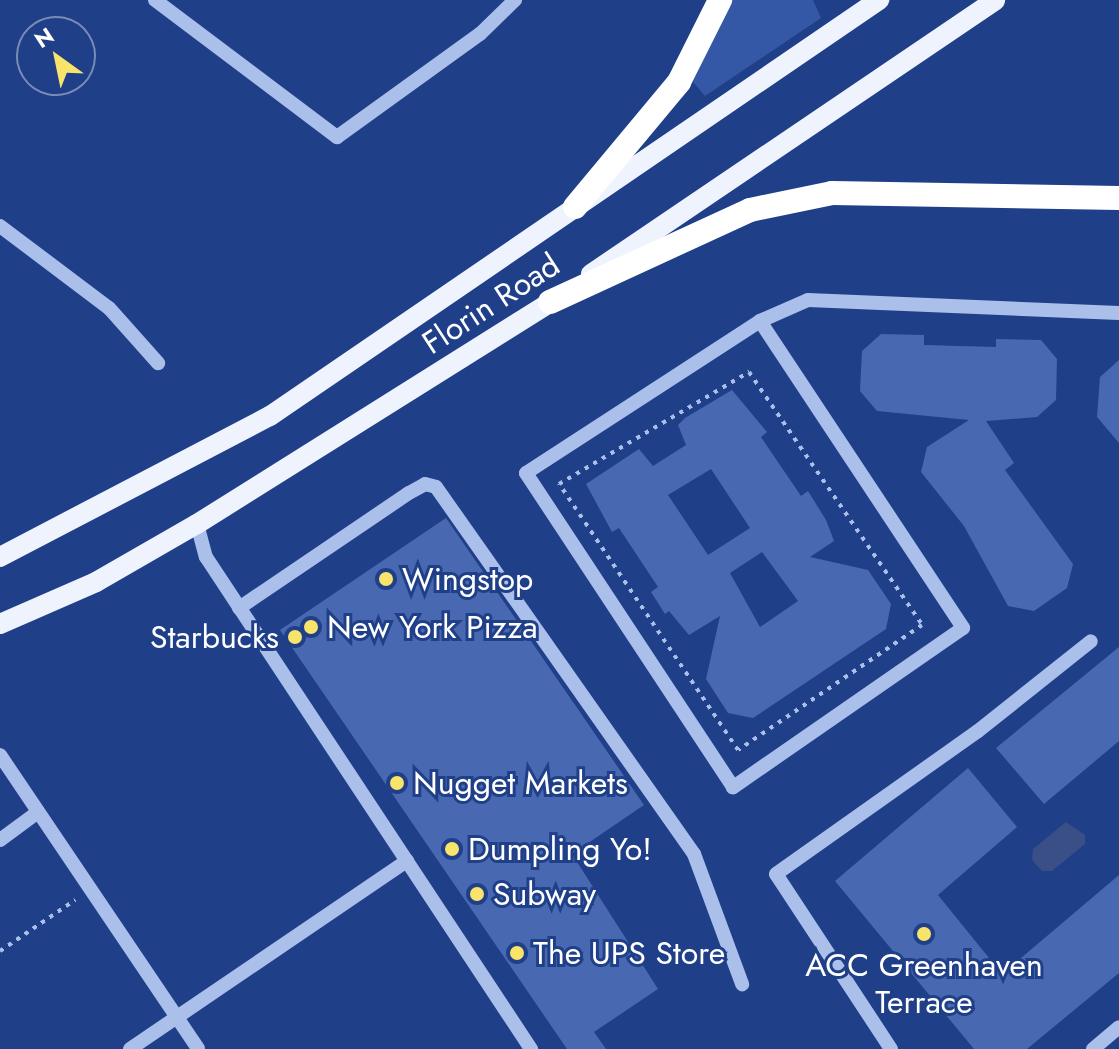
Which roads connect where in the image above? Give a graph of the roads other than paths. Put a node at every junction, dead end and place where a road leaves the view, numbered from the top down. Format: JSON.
{"nodes":[{"id":1,"x":155,"y":0,"type":"edge"},
{"id":2,"x":515,"y":0,"type":"edge"},
{"id":3,"x":720,"y":0,"type":"edge"},
{"id":4,"x":879,"y":0,"type":"edge"},
{"id":5,"x":995,"y":0,"type":"edge"},
{"id":6,"x":1119,"y":198,"type":"edge"},
{"id":7,"x":575,"y":207,"type":"junction"},
{"id":8,"x":0,"y":226,"type":"edge"},
{"id":9,"x":550,"y":302,"type":"junction"},
{"id":10,"x":1119,"y":313,"type":"edge"},
{"id":11,"x":760,"y":321,"type":"junction"},
{"id":12,"x":158,"y":363,"type":"dead end"},
{"id":13,"x":197,"y":524,"type":"junction"},
{"id":14,"x":0,"y":557,"type":"edge"},
{"id":15,"x":239,"y":608,"type":"junction"},
{"id":16,"x":0,"y":624,"type":"edge"},
{"id":17,"x":1091,"y":641,"type":"dead end"},
{"id":18,"x":0,"y":755,"type":"edge"},
{"id":19,"x":38,"y":812,"type":"junction"},
{"id":20,"x":0,"y":840,"type":"edge"},
{"id":21,"x":407,"y":861,"type":"junction"},
{"id":22,"x":742,"y":984,"type":"dead end"},
{"id":23,"x":177,"y":1017,"type":"junction"},
{"id":24,"x":1119,"y":1027,"type":"edge"},
{"id":25,"x":130,"y":1049,"type":"edge"},
{"id":26,"x":198,"y":1049,"type":"edge"},
{"id":27,"x":531,"y":1049,"type":"edge"},
{"id":28,"x":891,"y":1049,"type":"edge"},
{"id":29,"x":1093,"y":1049,"type":"edge"}],
"edges":[{"from":1,"to":2,"type":"street"},
{"from":3,"to":7,"type":"highway"},
{"from":4,"to":7,"type":"main road","name":"Florin Road"},
{"from":5,"to":9,"type":"main road","name":"Florin Road"},
{"from":6,"to":9,"type":"highway"},
{"from":7,"to":14,"type":"main road","name":"Florin Road"},
{"from":8,"to":12,"type":"street"},
{"from":9,"to":13,"type":"main road","name":"Florin Road"},
{"from":10,"to":11,"type":"street"},
{"from":11,"to":11,"type":"street"},
{"from":13,"to":15,"type":"street"},
{"from":13,"to":16,"type":"main road","name":"Florin Road"},
{"from":15,"to":21,"type":"street"},
{"from":15,"to":22,"type":"street"},
{"from":17,"to":28,"type":"street"},
{"from":18,"to":19,"type":"street"},
{"from":19,"to":20,"type":"street"},
{"from":19,"to":23,"type":"street"},
{"from":21,"to":23,"type":"street"},
{"from":21,"to":27,"type":"street"},
{"from":23,"to":25,"type":"street"},
{"from":23,"to":26,"type":"street"},
{"from":24,"to":29,"type":"street"}]}
